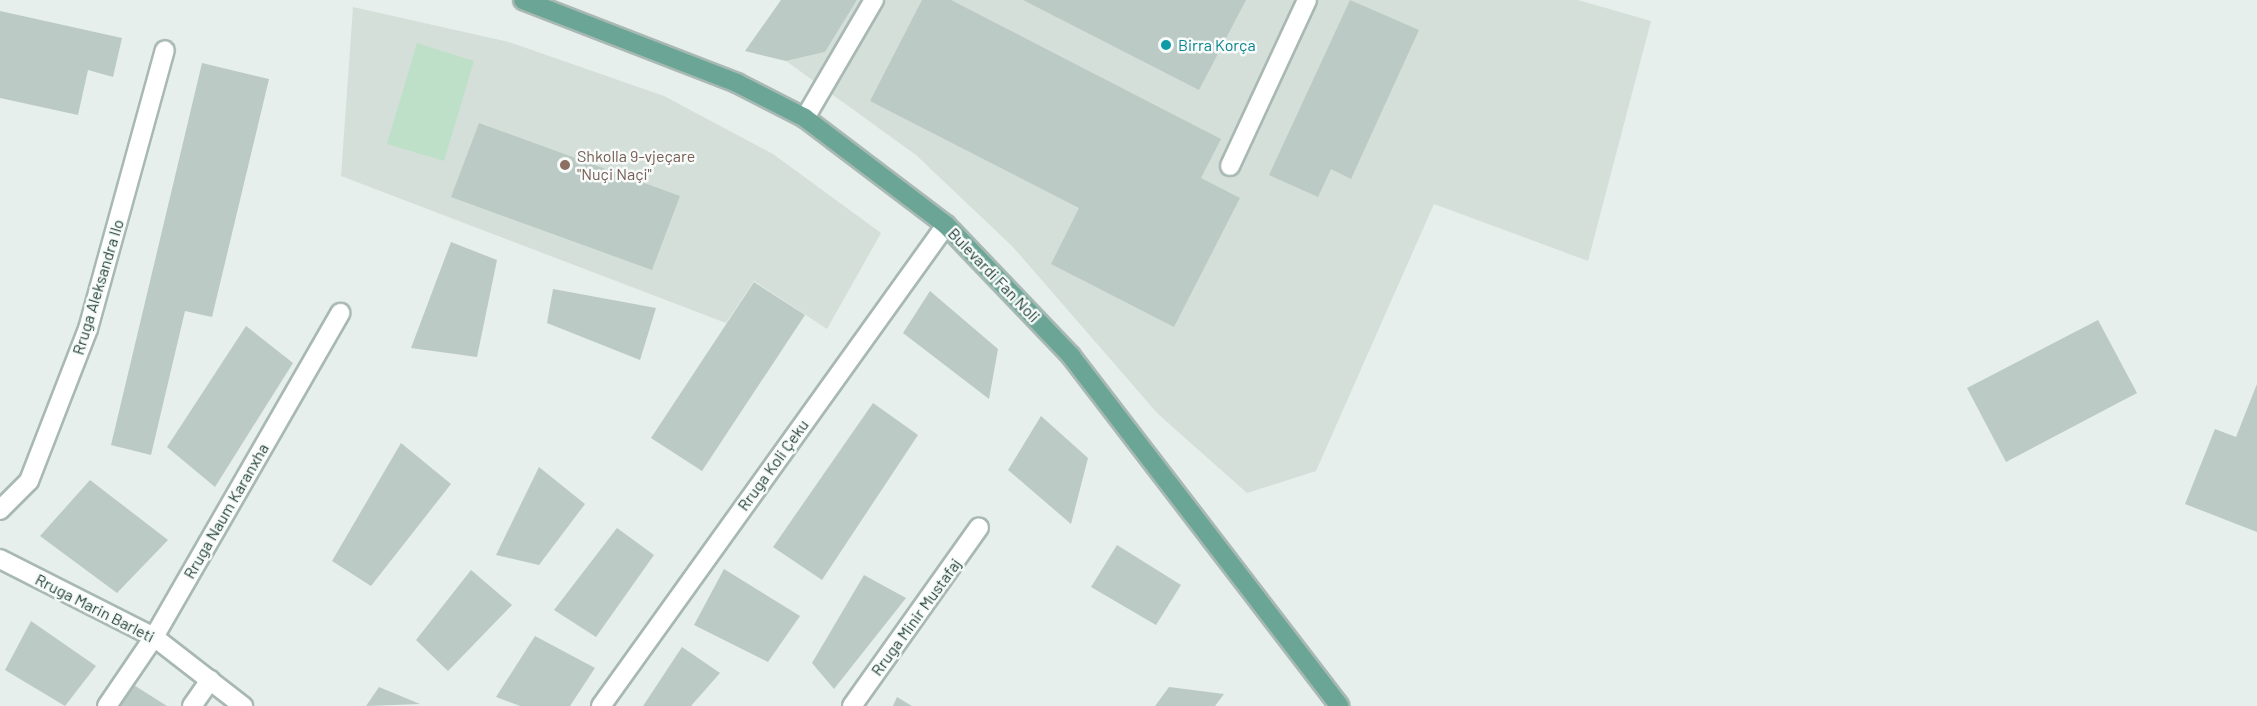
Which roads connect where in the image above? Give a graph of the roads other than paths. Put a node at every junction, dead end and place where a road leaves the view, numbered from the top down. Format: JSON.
{"nodes":[{"id":1,"x":523,"y":0,"type":"edge"},
{"id":2,"x":874,"y":0,"type":"edge"},
{"id":3,"x":1307,"y":0,"type":"edge"},
{"id":4,"x":165,"y":50,"type":"dead end"},
{"id":5,"x":805,"y":118,"type":"junction"},
{"id":6,"x":1230,"y":166,"type":"dead end"},
{"id":7,"x":946,"y":225,"type":"junction"},
{"id":8,"x":340,"y":313,"type":"dead end"},
{"id":9,"x":0,"y":510,"type":"edge"},
{"id":10,"x":980,"y":527,"type":"dead end"},
{"id":11,"x":0,"y":560,"type":"edge"},
{"id":12,"x":154,"y":637,"type":"junction"},
{"id":13,"x":210,"y":680,"type":"junction"},
{"id":14,"x":107,"y":706,"type":"edge"},
{"id":15,"x":192,"y":706,"type":"edge"},
{"id":16,"x":243,"y":706,"type":"edge"},
{"id":17,"x":601,"y":706,"type":"edge"},
{"id":18,"x":852,"y":706,"type":"edge"},
{"id":19,"x":1340,"y":706,"type":"edge"}],
"edges":[{"from":1,"to":5,"type":"main road","name":"Bulevardi Fan Noli"},
{"from":2,"to":5,"type":"street"},
{"from":3,"to":6,"type":"street"},
{"from":4,"to":9,"type":"street","name":"Rruga Aleksandra Ilo"},
{"from":5,"to":7,"type":"main road","name":"Bulevardi Fan Noli"},
{"from":7,"to":17,"type":"street","name":"Rruga Koli Çeku"},
{"from":7,"to":19,"type":"main road","name":"Bulevardi Fan Noli"},
{"from":8,"to":12,"type":"street","name":"Rruga Naum Karanxha"},
{"from":10,"to":18,"type":"street","name":"Rruga Minir Mustafaj"},
{"from":11,"to":12,"type":"street","name":"Rruga Marin Barleti"},
{"from":12,"to":13,"type":"street","name":"Rruga Marin Barleti"},
{"from":12,"to":14,"type":"street","name":"Rruga Naum Karanxha"},
{"from":13,"to":15,"type":"street"},
{"from":13,"to":16,"type":"street","name":"Rruga Marin Barleti"}]}
